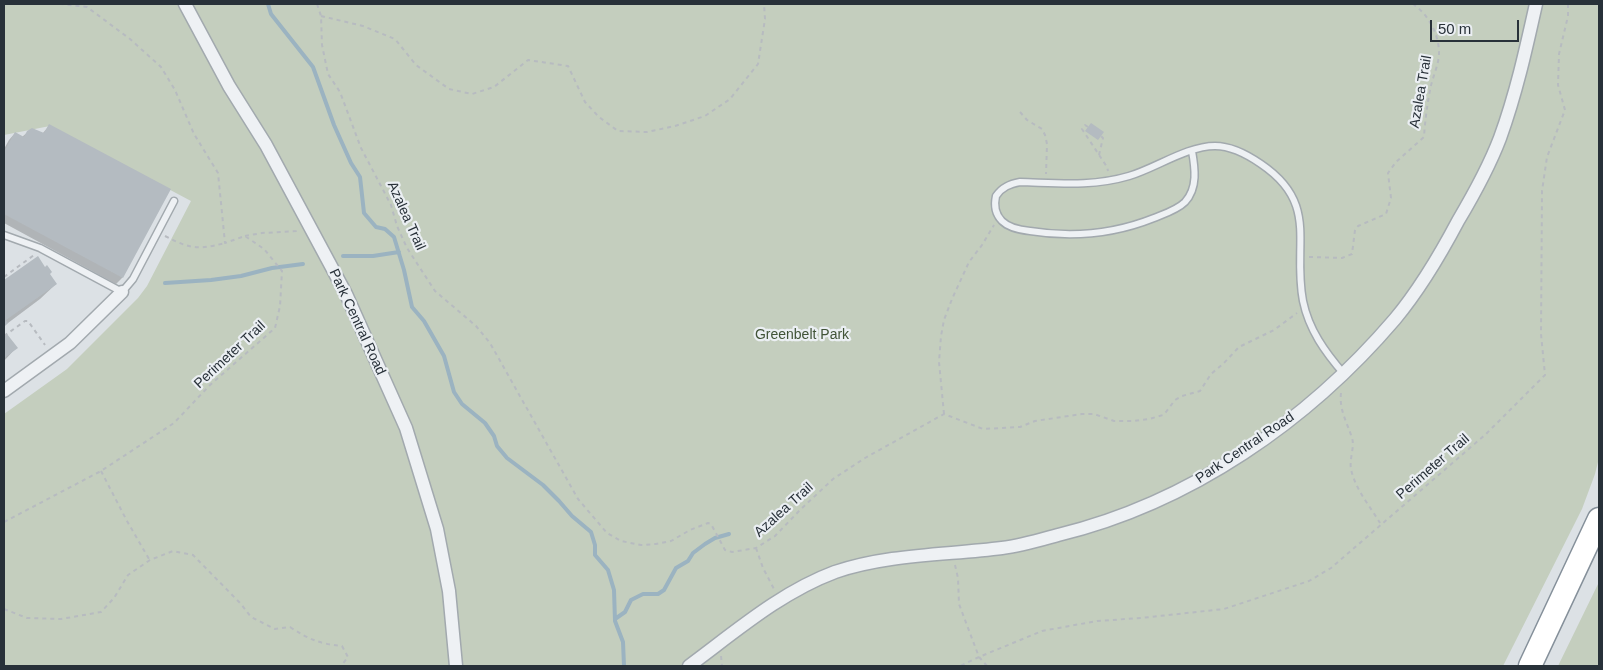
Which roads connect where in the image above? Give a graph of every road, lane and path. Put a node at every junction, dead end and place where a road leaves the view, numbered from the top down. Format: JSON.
{"nodes":[{"id":1,"x":61,"y":4,"type":"edge"},
{"id":2,"x":185,"y":4,"type":"edge"},
{"id":3,"x":317,"y":4,"type":"edge"},
{"id":4,"x":764,"y":4,"type":"edge"},
{"id":5,"x":1413,"y":4,"type":"edge"},
{"id":6,"x":1536,"y":4,"type":"edge"},
{"id":7,"x":1568,"y":4,"type":"edge"},
{"id":8,"x":321,"y":16,"type":"junction"},
{"id":9,"x":1020,"y":112,"type":"dead end"},
{"id":10,"x":1088,"y":127,"type":"dead end"},
{"id":11,"x":1101,"y":136,"type":"dead end"},
{"id":12,"x":1192,"y":151,"type":"junction"},
{"id":13,"x":1099,"y":155,"type":"junction"},
{"id":14,"x":1110,"y":181,"type":"junction"},
{"id":15,"x":1045,"y":184,"type":"junction"},
{"id":16,"x":174,"y":201,"type":"dead end"},
{"id":17,"x":999,"y":217,"type":"junction"},
{"id":18,"x":312,"y":230,"type":"junction"},
{"id":19,"x":158,"y":232,"type":"junction"},
{"id":20,"x":4,"y":235,"type":"edge"},
{"id":21,"x":245,"y":236,"type":"junction"},
{"id":22,"x":225,"y":242,"type":"junction"},
{"id":23,"x":36,"y":254,"type":"dead end"},
{"id":24,"x":1301,"y":256,"type":"junction"},
{"id":25,"x":4,"y":276,"type":"edge"},
{"id":26,"x":122,"y":292,"type":"junction"},
{"id":27,"x":1305,"y":307,"type":"junction"},
{"id":28,"x":4,"y":336,"type":"edge"},
{"id":29,"x":50,"y":347,"type":"dead end"},
{"id":30,"x":1344,"y":374,"type":"junction"},
{"id":31,"x":4,"y":391,"type":"edge"},
{"id":32,"x":944,"y":414,"type":"junction"},
{"id":33,"x":102,"y":471,"type":"junction"},
{"id":34,"x":1599,"y":519,"type":"edge"},
{"id":35,"x":4,"y":522,"type":"edge"},
{"id":36,"x":1381,"y":524,"type":"junction"},
{"id":37,"x":756,"y":548,"type":"junction"},
{"id":38,"x":952,"y":553,"type":"junction"},
{"id":39,"x":1599,"y":554,"type":"edge"},
{"id":40,"x":150,"y":560,"type":"junction"},
{"id":41,"x":775,"y":603,"type":"junction"},
{"id":42,"x":4,"y":609,"type":"edge"},
{"id":43,"x":979,"y":657,"type":"junction"},
{"id":44,"x":341,"y":666,"type":"edge"},
{"id":45,"x":456,"y":666,"type":"edge"},
{"id":46,"x":689,"y":666,"type":"edge"},
{"id":47,"x":960,"y":666,"type":"edge"},
{"id":48,"x":987,"y":666,"type":"edge"},
{"id":49,"x":1530,"y":666,"type":"edge"},
{"id":50,"x":1534,"y":666,"type":"edge"}],
"edges":[{"from":1,"to":22,"type":"path"},
{"from":2,"to":18,"type":"street","name":"Park Central Road"},
{"from":3,"to":8,"type":"path","name":"Azalea Trail"},
{"from":4,"to":8,"type":"path"},
{"from":5,"to":24,"type":"path","name":"Azalea Trail"},
{"from":6,"to":30,"type":"street","name":"Park Central Road"},
{"from":7,"to":36,"type":"path","name":"Perimeter Trail"},
{"from":8,"to":37,"type":"path","name":"Azalea Trail"},
{"from":9,"to":15,"type":"path"},
{"from":10,"to":13,"type":"path"},
{"from":11,"to":13,"type":"path"},
{"from":12,"to":14,"type":"lane"},
{"from":12,"to":17,"type":"lane"},
{"from":12,"to":24,"type":"lane"},
{"from":13,"to":14,"type":"path"},
{"from":14,"to":15,"type":"lane"},
{"from":15,"to":17,"type":"lane"},
{"from":16,"to":19,"type":"lane"},
{"from":17,"to":32,"type":"path"},
{"from":18,"to":21,"type":"path"},
{"from":18,"to":45,"type":"street","name":"Park Central Road"},
{"from":19,"to":22,"type":"path"},
{"from":19,"to":26,"type":"lane"},
{"from":20,"to":26,"type":"lane"},
{"from":21,"to":22,"type":"path"},
{"from":21,"to":33,"type":"path","name":"Perimeter Trail"},
{"from":23,"to":25,"type":"path"},
{"from":24,"to":27,"type":"lane"},
{"from":26,"to":31,"type":"street"},
{"from":27,"to":30,"type":"lane"},
{"from":27,"to":32,"type":"path"},
{"from":28,"to":29,"type":"path"},
{"from":30,"to":36,"type":"path"},
{"from":30,"to":38,"type":"street","name":"Park Central Road"},
{"from":32,"to":37,"type":"path","name":"Azalea Trail"},
{"from":33,"to":35,"type":"path","name":"Perimeter Trail"},
{"from":33,"to":40,"type":"path"},
{"from":34,"to":49,"type":"highway"},
{"from":36,"to":43,"type":"path","name":"Perimeter Trail"},
{"from":37,"to":41,"type":"path"},
{"from":38,"to":41,"type":"street","name":"Park Central Road"},
{"from":38,"to":43,"type":"path"},
{"from":39,"to":50,"type":"highway"},
{"from":40,"to":42,"type":"path"},
{"from":40,"to":44,"type":"path"},
{"from":41,"to":46,"type":"street","name":"Park Central Road"},
{"from":43,"to":47,"type":"path","name":"Perimeter Trail"},
{"from":43,"to":48,"type":"path"}]}
